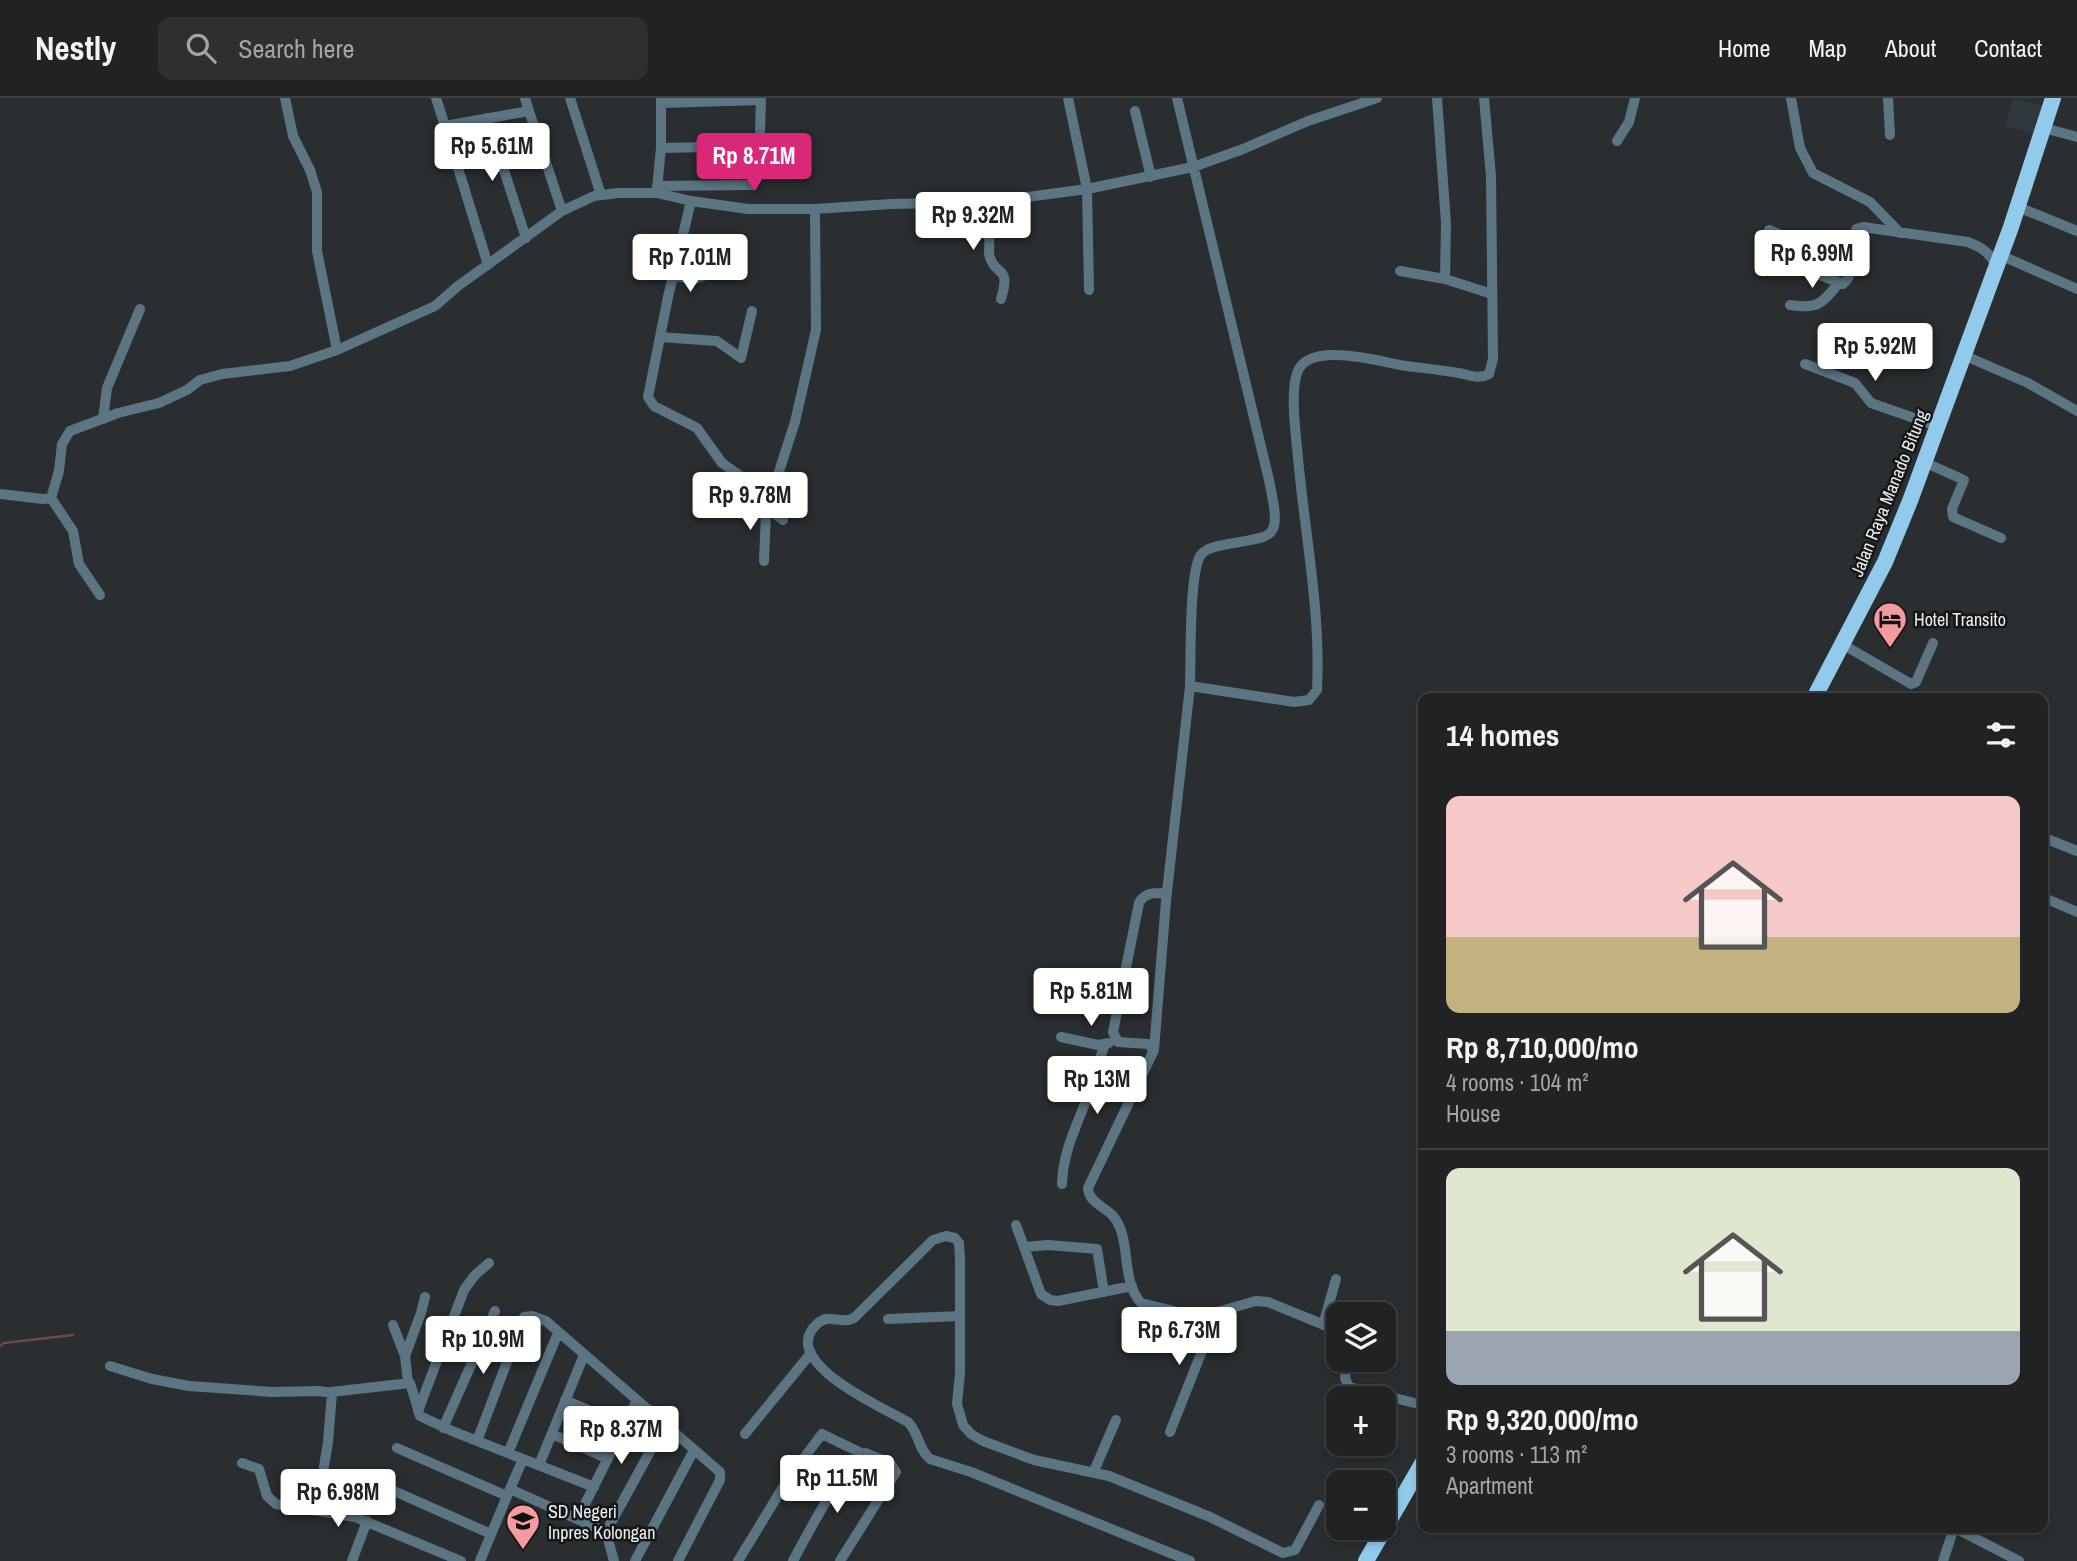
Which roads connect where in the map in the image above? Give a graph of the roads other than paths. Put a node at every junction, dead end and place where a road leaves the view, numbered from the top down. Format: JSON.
{"nodes":[{"id":1,"x":285,"y":98,"type":"edge"},
{"id":2,"x":436,"y":98,"type":"edge"},
{"id":3,"x":525,"y":98,"type":"edge"},
{"id":4,"x":570,"y":98,"type":"edge"},
{"id":5,"x":1068,"y":98,"type":"edge"},
{"id":6,"x":1177,"y":98,"type":"edge"},
{"id":7,"x":1377,"y":98,"type":"edge"},
{"id":8,"x":1437,"y":98,"type":"edge"},
{"id":9,"x":1484,"y":98,"type":"edge"},
{"id":10,"x":1635,"y":98,"type":"edge"},
{"id":11,"x":1790,"y":98,"type":"edge"},
{"id":12,"x":1888,"y":98,"type":"edge"},
{"id":13,"x":761,"y":99,"type":"edge"},
{"id":14,"x":661,"y":100,"type":"edge"},
{"id":15,"x":2050,"y":101,"type":"edge"},
{"id":16,"x":529,"y":111,"type":"junction"},
{"id":17,"x":1136,"y":111,"type":"dead end"},
{"id":18,"x":487,"y":118,"type":"junction"},
{"id":19,"x":445,"y":126,"type":"junction"},
{"id":20,"x":2044,"y":128,"type":"junction"},
{"id":21,"x":1890,"y":135,"type":"dead end"},
{"id":22,"x":2077,"y":137,"type":"edge"},
{"id":23,"x":1617,"y":141,"type":"dead end"},
{"id":24,"x":760,"y":146,"type":"junction"},
{"id":25,"x":661,"y":148,"type":"junction"},
{"id":26,"x":1193,"y":167,"type":"junction"},
{"id":27,"x":759,"y":169,"type":"dead end"},
{"id":28,"x":1151,"y":177,"type":"junction"},
{"id":29,"x":753,"y":185,"type":"dead end"},
{"id":30,"x":657,"y":189,"type":"junction"},
{"id":31,"x":1087,"y":189,"type":"junction"},
{"id":32,"x":601,"y":195,"type":"junction"},
{"id":33,"x":691,"y":201,"type":"junction"},
{"id":34,"x":990,"y":202,"type":"junction"},
{"id":35,"x":2018,"y":206,"type":"junction"},
{"id":36,"x":816,"y":209,"type":"junction"},
{"id":37,"x":562,"y":211,"type":"junction"},
{"id":38,"x":1769,"y":230,"type":"dead end"},
{"id":39,"x":2077,"y":231,"type":"edge"},
{"id":40,"x":1900,"y":233,"type":"junction"},
{"id":41,"x":526,"y":238,"type":"junction"},
{"id":42,"x":1776,"y":258,"type":"dead end"},
{"id":43,"x":1998,"y":260,"type":"junction"},
{"id":44,"x":1852,"y":264,"type":"junction"},
{"id":45,"x":488,"y":265,"type":"junction"},
{"id":46,"x":737,"y":269,"type":"dead end"},
{"id":47,"x":1399,"y":271,"type":"dead end"},
{"id":48,"x":674,"y":276,"type":"junction"},
{"id":49,"x":1445,"y":279,"type":"junction"},
{"id":50,"x":1838,"y":284,"type":"junction"},
{"id":51,"x":2077,"y":289,"type":"edge"},
{"id":52,"x":1089,"y":290,"type":"dead end"},
{"id":53,"x":1492,"y":294,"type":"junction"},
{"id":54,"x":1001,"y":299,"type":"dead end"},
{"id":55,"x":1790,"y":305,"type":"dead end"},
{"id":56,"x":140,"y":309,"type":"dead end"},
{"id":57,"x":752,"y":311,"type":"dead end"},
{"id":58,"x":660,"y":337,"type":"junction"},
{"id":59,"x":337,"y":350,"type":"junction"},
{"id":60,"x":1963,"y":355,"type":"junction"},
{"id":61,"x":1805,"y":364,"type":"dead end"},
{"id":62,"x":2077,"y":411,"type":"edge"},
{"id":63,"x":103,"y":419,"type":"junction"},
{"id":64,"x":1937,"y":426,"type":"junction"},
{"id":65,"x":1924,"y":462,"type":"junction"},
{"id":66,"x":0,"y":494,"type":"edge"},
{"id":67,"x":51,"y":498,"type":"junction"},
{"id":68,"x":767,"y":509,"type":"junction"},
{"id":69,"x":783,"y":520,"type":"dead end"},
{"id":70,"x":2001,"y":538,"type":"dead end"},
{"id":71,"x":764,"y":561,"type":"dead end"},
{"id":72,"x":100,"y":594,"type":"dead end"},
{"id":73,"x":1933,"y":643,"type":"dead end"},
{"id":74,"x":1842,"y":644,"type":"junction"},
{"id":75,"x":1190,"y":686,"type":"junction"},
{"id":76,"x":1817,"y":693,"type":"edge"},
{"id":77,"x":2048,"y":839,"type":"edge"},
{"id":78,"x":2077,"y":851,"type":"edge"},
{"id":79,"x":1166,"y":893,"type":"junction"},
{"id":80,"x":2048,"y":900,"type":"edge"},
{"id":81,"x":2077,"y":912,"type":"edge"},
{"id":82,"x":1060,"y":1037,"type":"dead end"},
{"id":83,"x":1120,"y":1042,"type":"junction"},
{"id":84,"x":1105,"y":1044,"type":"junction"},
{"id":85,"x":1154,"y":1050,"type":"junction"},
{"id":86,"x":1062,"y":1184,"type":"dead end"},
{"id":87,"x":1016,"y":1225,"type":"dead end"},
{"id":88,"x":1024,"y":1247,"type":"junction"},
{"id":89,"x":489,"y":1263,"type":"dead end"},
{"id":90,"x":1336,"y":1279,"type":"dead end"},
{"id":91,"x":1132,"y":1286,"type":"junction"},
{"id":92,"x":1104,"y":1292,"type":"junction"},
{"id":93,"x":425,"y":1297,"type":"dead end"},
{"id":94,"x":495,"y":1311,"type":"dead end"},
{"id":95,"x":1217,"y":1313,"type":"junction"},
{"id":96,"x":960,"y":1316,"type":"junction"},
{"id":97,"x":888,"y":1319,"type":"dead end"},
{"id":98,"x":393,"y":1325,"type":"dead end"},
{"id":99,"x":1323,"y":1325,"type":"junction"},
{"id":100,"x":1326,"y":1326,"type":"edge"},
{"id":101,"x":558,"y":1332,"type":"junction"},
{"id":102,"x":811,"y":1353,"type":"junction"},
{"id":103,"x":584,"y":1355,"type":"junction"},
{"id":104,"x":405,"y":1356,"type":"junction"},
{"id":105,"x":110,"y":1366,"type":"dead end"},
{"id":106,"x":1346,"y":1372,"type":"edge"},
{"id":107,"x":408,"y":1382,"type":"junction"},
{"id":108,"x":331,"y":1392,"type":"junction"},
{"id":109,"x":565,"y":1400,"type":"junction"},
{"id":110,"x":637,"y":1400,"type":"junction"},
{"id":111,"x":1418,"y":1404,"type":"edge"},
{"id":112,"x":418,"y":1411,"type":"junction"},
{"id":113,"x":1116,"y":1420,"type":"dead end"},
{"id":114,"x":624,"y":1425,"type":"junction"},
{"id":115,"x":664,"y":1426,"type":"junction"},
{"id":116,"x":443,"y":1428,"type":"junction"},
{"id":117,"x":1170,"y":1432,"type":"dead end"},
{"id":118,"x":552,"y":1434,"type":"junction"},
{"id":119,"x":745,"y":1434,"type":"dead end"},
{"id":120,"x":477,"y":1441,"type":"junction"},
{"id":121,"x":397,"y":1448,"type":"dead end"},
{"id":122,"x":694,"y":1450,"type":"junction"},
{"id":123,"x":508,"y":1453,"type":"junction"},
{"id":124,"x":861,"y":1453,"type":"junction"},
{"id":125,"x":523,"y":1459,"type":"junction"},
{"id":126,"x":608,"y":1459,"type":"junction"},
{"id":127,"x":242,"y":1463,"type":"dead end"},
{"id":128,"x":539,"y":1465,"type":"junction"},
{"id":129,"x":1094,"y":1471,"type":"junction"},
{"id":130,"x":1418,"y":1471,"type":"edge"},
{"id":131,"x":385,"y":1486,"type":"dead end"},
{"id":132,"x":594,"y":1487,"type":"junction"},
{"id":133,"x":509,"y":1492,"type":"junction"},
{"id":134,"x":1319,"y":1505,"type":"dead end"},
{"id":135,"x":317,"y":1509,"type":"junction"},
{"id":136,"x":578,"y":1518,"type":"junction"},
{"id":137,"x":367,"y":1521,"type":"junction"},
{"id":138,"x":606,"y":1532,"type":"junction"},
{"id":139,"x":1952,"y":1533,"type":"edge"},
{"id":140,"x":1963,"y":1533,"type":"edge"},
{"id":141,"x":491,"y":1534,"type":"junction"},
{"id":142,"x":1280,"y":1557,"type":"edge"},
{"id":143,"x":355,"y":1560,"type":"edge"},
{"id":144,"x":2014,"y":1560,"type":"edge"},
{"id":145,"x":461,"y":1561,"type":"edge"},
{"id":146,"x":480,"y":1561,"type":"edge"},
{"id":147,"x":614,"y":1561,"type":"edge"},
{"id":148,"x":635,"y":1561,"type":"edge"},
{"id":149,"x":678,"y":1561,"type":"edge"},
{"id":150,"x":738,"y":1561,"type":"edge"},
{"id":151,"x":793,"y":1561,"type":"edge"},
{"id":152,"x":840,"y":1561,"type":"edge"},
{"id":153,"x":1190,"y":1561,"type":"edge"},
{"id":154,"x":1366,"y":1561,"type":"edge"},
{"id":155,"x":1943,"y":1561,"type":"edge"}],
"edges":[{"from":1,"to":59,"type":"street"},
{"from":2,"to":19,"type":"street"},
{"from":3,"to":16,"type":"street"},
{"from":4,"to":32,"type":"street"},
{"from":5,"to":31,"type":"street"},
{"from":6,"to":26,"type":"street"},
{"from":7,"to":26,"type":"street"},
{"from":8,"to":49,"type":"street"},
{"from":9,"to":53,"type":"street"},
{"from":10,"to":23,"type":"street"},
{"from":11,"to":40,"type":"street"},
{"from":12,"to":21,"type":"street"},
{"from":13,"to":14,"type":"street"},
{"from":13,"to":24,"type":"street"},
{"from":14,"to":25,"type":"street"},
{"from":15,"to":20,"type":"highway","name":"Jalan Raya Manado Bitung"},
{"from":16,"to":18,"type":"street"},
{"from":16,"to":37,"type":"street"},
{"from":17,"to":28,"type":"street"},
{"from":18,"to":19,"type":"street"},
{"from":18,"to":41,"type":"street"},
{"from":19,"to":45,"type":"street"},
{"from":20,"to":22,"type":"street"},
{"from":20,"to":35,"type":"highway","name":"Jalan Raya Manado Bitung"},
{"from":24,"to":25,"type":"street"},
{"from":24,"to":27,"type":"street"},
{"from":25,"to":30,"type":"street"},
{"from":26,"to":28,"type":"street"},
{"from":26,"to":75,"type":"street"},
{"from":28,"to":31,"type":"street"},
{"from":29,"to":30,"type":"street"},
{"from":30,"to":32,"type":"street"},
{"from":30,"to":33,"type":"street"},
{"from":31,"to":34,"type":"street"},
{"from":31,"to":52,"type":"street"},
{"from":32,"to":37,"type":"street"},
{"from":33,"to":36,"type":"street"},
{"from":33,"to":48,"type":"street"},
{"from":34,"to":36,"type":"street"},
{"from":34,"to":54,"type":"street"},
{"from":35,"to":39,"type":"street"},
{"from":35,"to":43,"type":"highway","name":"Jalan Raya Manado Bitung"},
{"from":36,"to":68,"type":"street"},
{"from":37,"to":41,"type":"street"},
{"from":38,"to":44,"type":"street"},
{"from":40,"to":43,"type":"street"},
{"from":40,"to":44,"type":"street"},
{"from":41,"to":45,"type":"street"},
{"from":42,"to":50,"type":"street"},
{"from":43,"to":51,"type":"street"},
{"from":43,"to":60,"type":"highway","name":"Jalan Raya Manado Bitung"},
{"from":44,"to":50,"type":"street"},
{"from":45,"to":59,"type":"street"},
{"from":46,"to":48,"type":"street"},
{"from":47,"to":49,"type":"street"},
{"from":48,"to":58,"type":"street"},
{"from":49,"to":53,"type":"street"},
{"from":50,"to":55,"type":"street"},
{"from":53,"to":75,"type":"street"},
{"from":56,"to":63,"type":"street"},
{"from":57,"to":58,"type":"street"},
{"from":58,"to":68,"type":"street"},
{"from":59,"to":63,"type":"street"},
{"from":60,"to":62,"type":"street"},
{"from":60,"to":64,"type":"highway","name":"Jalan Raya Manado Bitung"},
{"from":61,"to":64,"type":"street"},
{"from":63,"to":67,"type":"street"},
{"from":64,"to":65,"type":"highway","name":"Jalan Raya Manado Bitung"},
{"from":65,"to":70,"type":"street"},
{"from":65,"to":74,"type":"highway","name":"Jalan Raya Manado Bitung"},
{"from":66,"to":67,"type":"street"},
{"from":67,"to":72,"type":"street"},
{"from":68,"to":69,"type":"street"},
{"from":68,"to":71,"type":"street"},
{"from":73,"to":74,"type":"street"},
{"from":74,"to":76,"type":"highway","name":"Jalan Raya Manado Bitung"},
{"from":75,"to":79,"type":"street"},
{"from":77,"to":78,"type":"street"},
{"from":79,"to":83,"type":"street"},
{"from":79,"to":85,"type":"street"},
{"from":80,"to":81,"type":"street"},
{"from":82,"to":84,"type":"street"},
{"from":83,"to":84,"type":"street"},
{"from":83,"to":85,"type":"street"},
{"from":84,"to":86,"type":"street"},
{"from":85,"to":91,"type":"street"},
{"from":87,"to":88,"type":"street"},
{"from":88,"to":92,"type":"street"},
{"from":88,"to":92,"type":"street"},
{"from":89,"to":112,"type":"street"},
{"from":90,"to":99,"type":"street"},
{"from":91,"to":92,"type":"street"},
{"from":91,"to":95,"type":"street"},
{"from":93,"to":104,"type":"street"},
{"from":94,"to":116,"type":"street"},
{"from":95,"to":99,"type":"street"},
{"from":95,"to":117,"type":"street"},
{"from":96,"to":97,"type":"street"},
{"from":96,"to":102,"type":"street"},
{"from":96,"to":129,"type":"street"},
{"from":98,"to":104,"type":"street"},
{"from":99,"to":100,"type":"street"},
{"from":101,"to":103,"type":"street"},
{"from":101,"to":120,"type":"street"},
{"from":101,"to":123,"type":"street"},
{"from":102,"to":119,"type":"street"},
{"from":102,"to":153,"type":"street"},
{"from":103,"to":109,"type":"street"},
{"from":103,"to":110,"type":"street"},
{"from":104,"to":107,"type":"street"},
{"from":105,"to":108,"type":"street"},
{"from":106,"to":111,"type":"street"},
{"from":107,"to":108,"type":"street"},
{"from":107,"to":112,"type":"street"},
{"from":108,"to":135,"type":"street"},
{"from":109,"to":114,"type":"street"},
{"from":109,"to":118,"type":"street"},
{"from":110,"to":114,"type":"street"},
{"from":110,"to":115,"type":"street"},
{"from":112,"to":116,"type":"street"},
{"from":113,"to":129,"type":"street"},
{"from":114,"to":126,"type":"street"},
{"from":115,"to":122,"type":"street"},
{"from":115,"to":138,"type":"street"},
{"from":116,"to":120,"type":"street"},
{"from":118,"to":126,"type":"street"},
{"from":118,"to":128,"type":"street"},
{"from":120,"to":123,"type":"street"},
{"from":121,"to":133,"type":"street"},
{"from":122,"to":148,"type":"street"},
{"from":122,"to":149,"type":"street"},
{"from":123,"to":125,"type":"street"},
{"from":124,"to":150,"type":"street"},
{"from":124,"to":151,"type":"street"},
{"from":124,"to":152,"type":"street"},
{"from":125,"to":128,"type":"street"},
{"from":125,"to":133,"type":"street"},
{"from":126,"to":132,"type":"street"},
{"from":127,"to":135,"type":"street"},
{"from":128,"to":132,"type":"street"},
{"from":129,"to":142,"type":"street"},
{"from":130,"to":154,"type":"highway"},
{"from":131,"to":141,"type":"street"},
{"from":132,"to":136,"type":"street"},
{"from":133,"to":136,"type":"street"},
{"from":133,"to":141,"type":"street"},
{"from":134,"to":142,"type":"street"},
{"from":135,"to":137,"type":"street"},
{"from":136,"to":138,"type":"street"},
{"from":137,"to":143,"type":"street"},
{"from":137,"to":145,"type":"street"},
{"from":138,"to":147,"type":"street"},
{"from":139,"to":155,"type":"street"},
{"from":140,"to":144,"type":"street"},
{"from":141,"to":146,"type":"street"}]}
